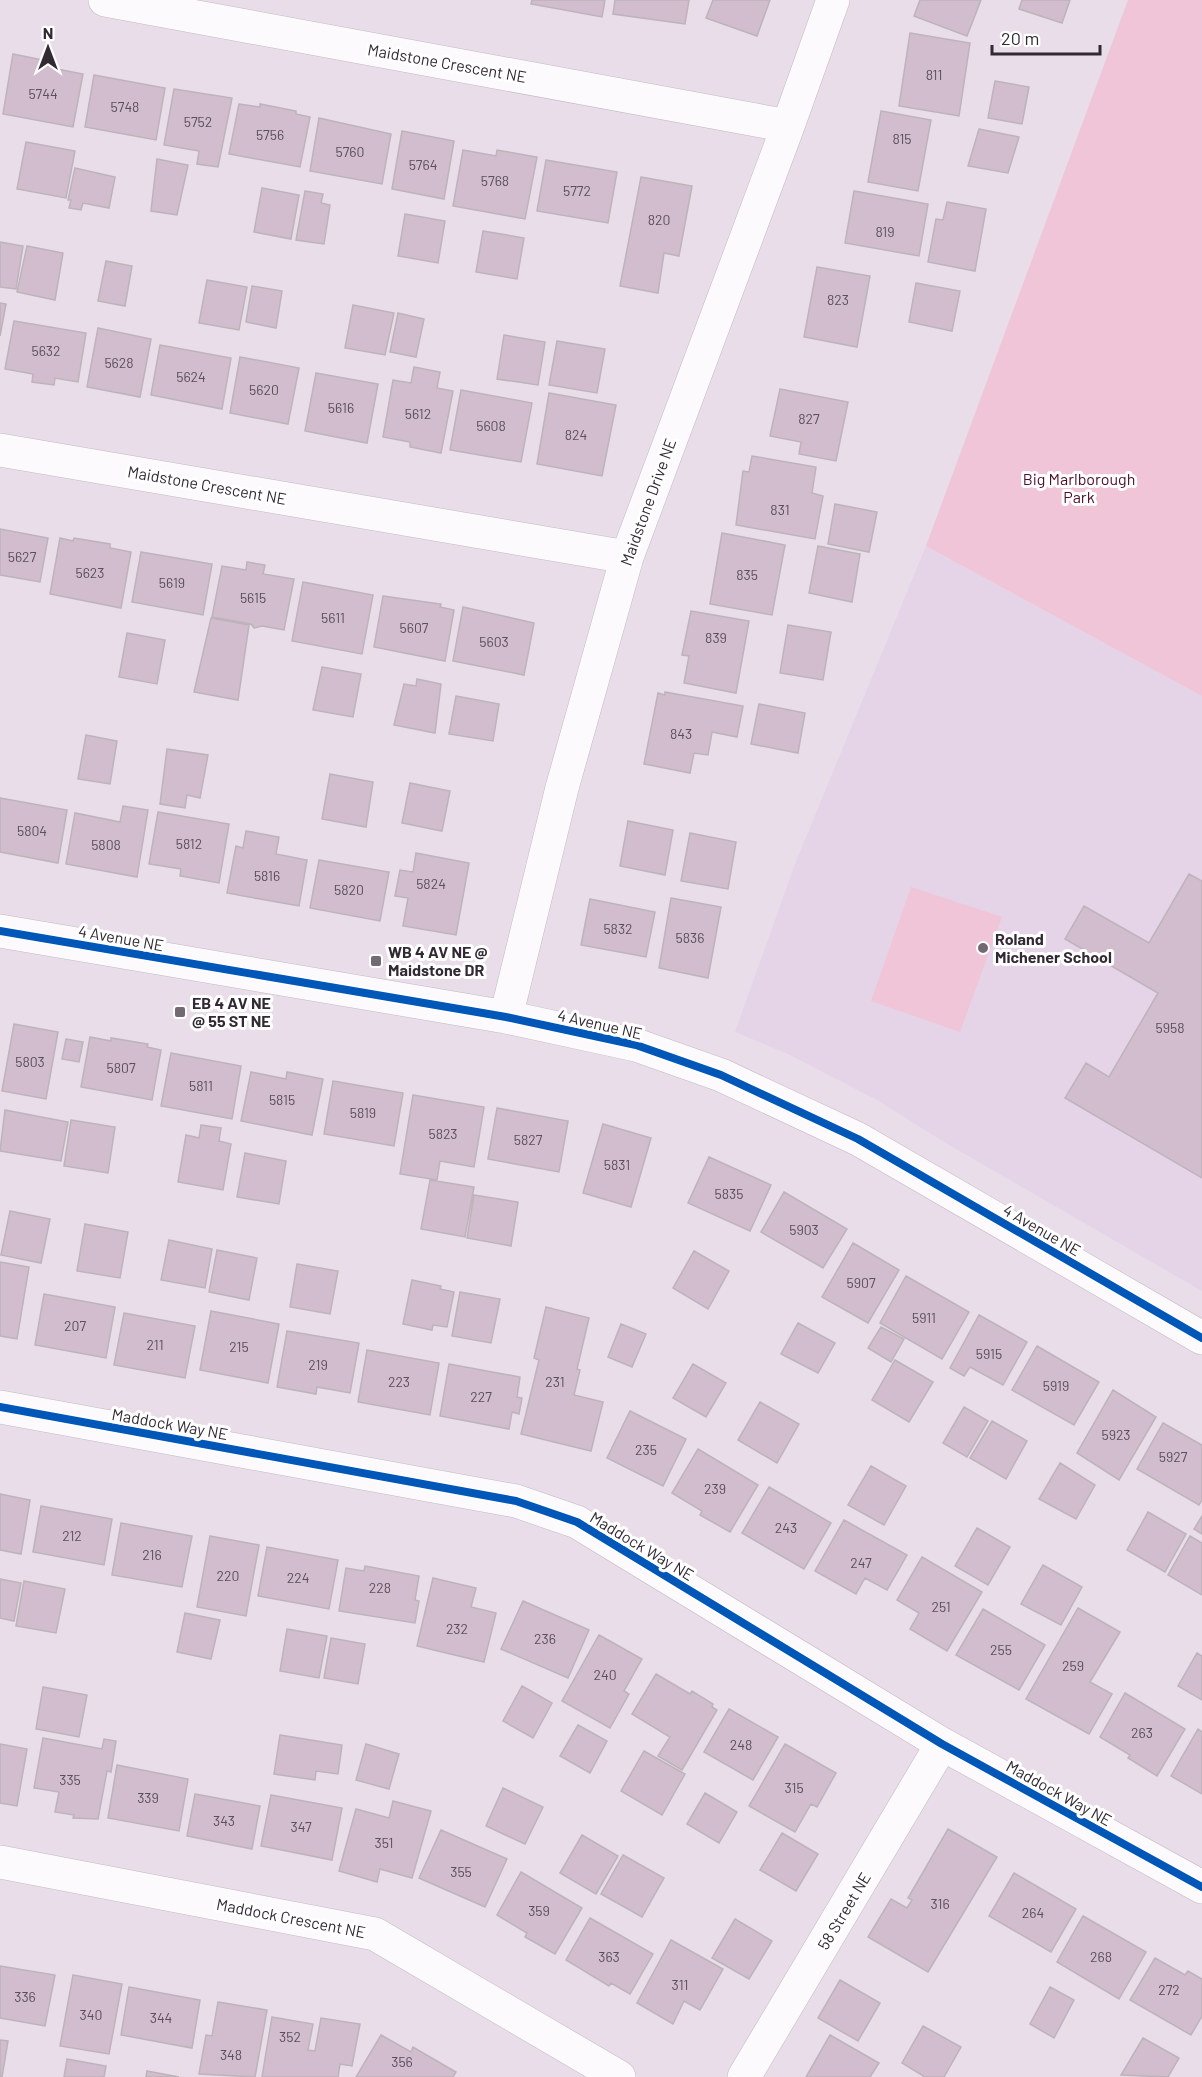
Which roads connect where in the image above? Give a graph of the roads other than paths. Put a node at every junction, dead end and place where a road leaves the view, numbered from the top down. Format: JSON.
{"nodes":[{"id":1,"x":105,"y":0,"type":"edge"},
{"id":2,"x":832,"y":0,"type":"edge"},
{"id":3,"x":788,"y":126,"type":"junction"},
{"id":4,"x":0,"y":450,"type":"edge"},
{"id":5,"x":627,"y":557,"type":"junction"},
{"id":6,"x":0,"y":931,"type":"edge"},
{"id":7,"x":506,"y":1017,"type":"junction"},
{"id":8,"x":1202,"y":1338,"type":"edge"},
{"id":9,"x":0,"y":1407,"type":"edge"},
{"id":10,"x":942,"y":1744,"type":"junction"},
{"id":11,"x":0,"y":1862,"type":"edge"},
{"id":12,"x":1202,"y":1887,"type":"edge"},
{"id":13,"x":619,"y":2077,"type":"edge"},
{"id":14,"x":744,"y":2077,"type":"edge"}],
"edges":[{"from":1,"to":3,"type":"street","name":"Maidstone Crescent NE"},
{"from":2,"to":3,"type":"street","name":"Maidstone Drive NE"},
{"from":3,"to":5,"type":"street","name":"Maidstone Drive NE"},
{"from":4,"to":5,"type":"street","name":"Maidstone Crescent NE"},
{"from":5,"to":7,"type":"street","name":"Maidstone Drive NE"},
{"from":6,"to":7,"type":"street","name":"4 Avenue NE"},
{"from":7,"to":8,"type":"street","name":"4 Avenue NE"},
{"from":9,"to":10,"type":"street","name":"Maddock Way NE"},
{"from":10,"to":12,"type":"street","name":"Maddock Way NE"},
{"from":10,"to":14,"type":"street","name":"58 Street NE"},
{"from":11,"to":13,"type":"street","name":"Maddock Crescent NE"}]}
